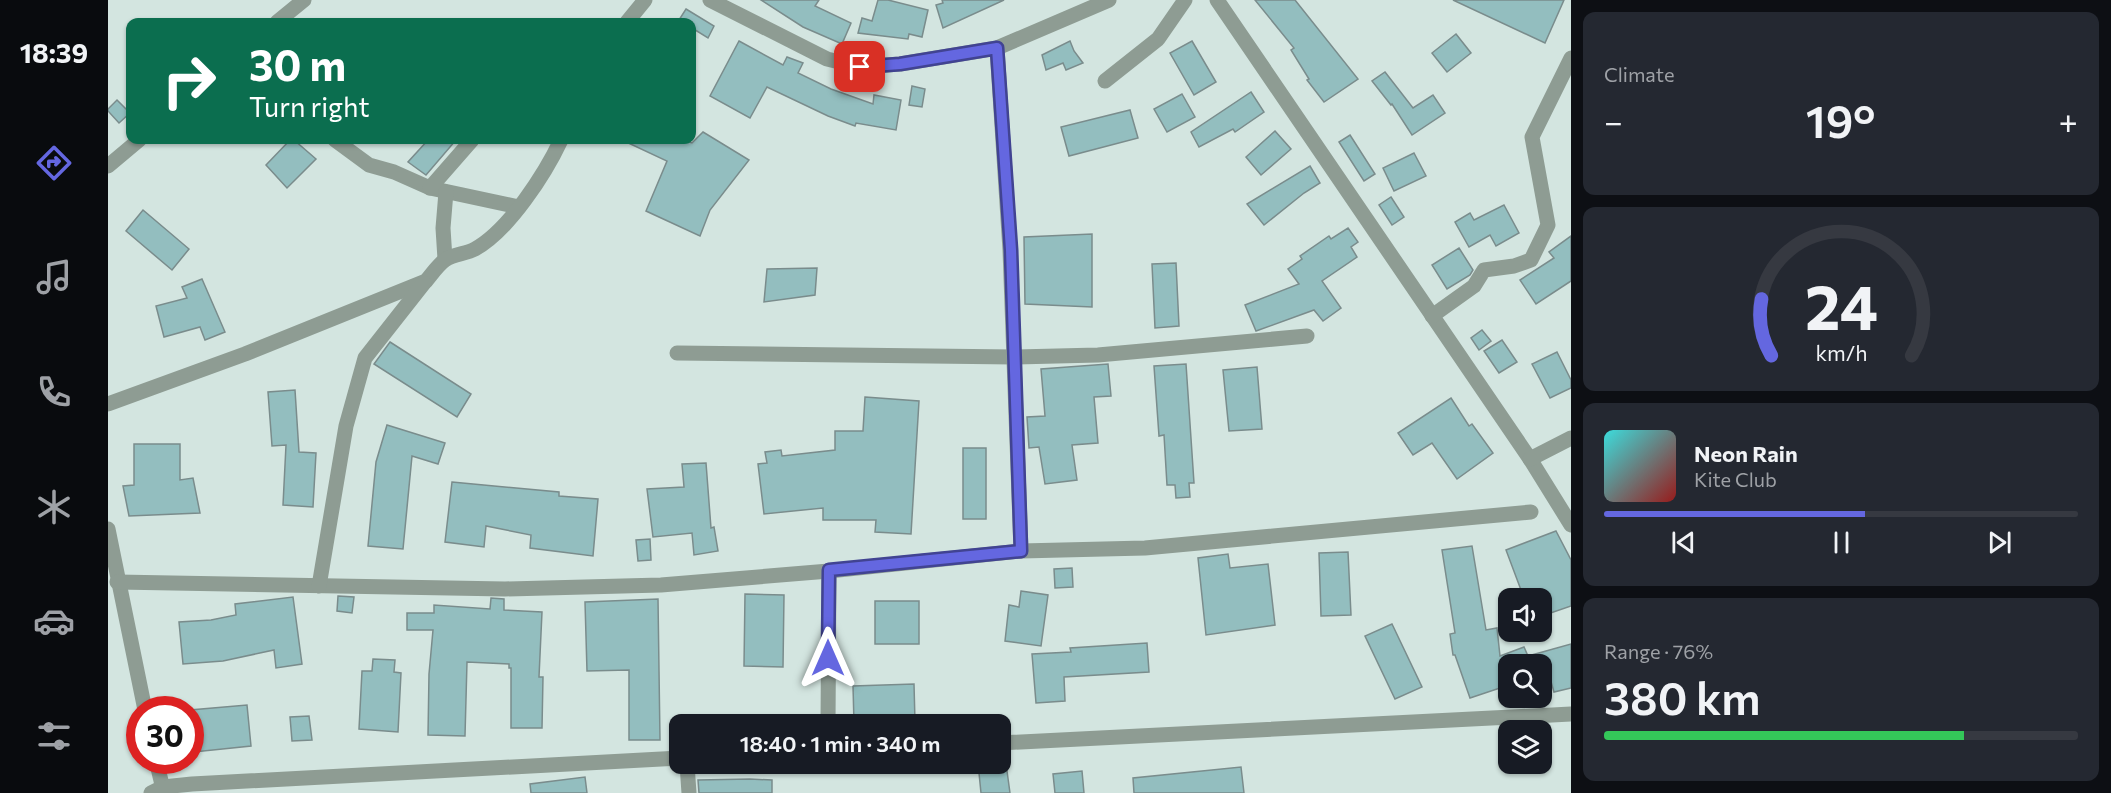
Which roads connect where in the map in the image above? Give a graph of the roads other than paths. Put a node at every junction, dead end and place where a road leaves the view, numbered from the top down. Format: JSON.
{"nodes":[{"id":1,"x":304,"y":0,"type":"edge"},
{"id":2,"x":645,"y":0,"type":"edge"},
{"id":3,"x":710,"y":0,"type":"edge"},
{"id":4,"x":1109,"y":0,"type":"edge"},
{"id":5,"x":1185,"y":0,"type":"edge"},
{"id":6,"x":1217,"y":0,"type":"edge"},
{"id":7,"x":1077,"y":7,"type":"edge"},
{"id":8,"x":282,"y":18,"type":"edge"},
{"id":9,"x":630,"y":18,"type":"edge"},
{"id":10,"x":997,"y":48,"type":"junction"},
{"id":11,"x":1571,"y":58,"type":"edge"},
{"id":12,"x":1105,"y":81,"type":"dead end"},
{"id":13,"x":134,"y":144,"type":"edge"},
{"id":14,"x":340,"y":144,"type":"edge"},
{"id":15,"x":468,"y":144,"type":"edge"},
{"id":16,"x":559,"y":144,"type":"edge"},
{"id":17,"x":108,"y":166,"type":"edge"},
{"id":18,"x":430,"y":188,"type":"junction"},
{"id":19,"x":446,"y":192,"type":"junction"},
{"id":20,"x":519,"y":207,"type":"junction"},
{"id":21,"x":445,"y":259,"type":"junction"},
{"id":22,"x":426,"y":280,"type":"junction"},
{"id":23,"x":1432,"y":316,"type":"junction"},
{"id":24,"x":1307,"y":336,"type":"dead end"},
{"id":25,"x":677,"y":353,"type":"dead end"},
{"id":26,"x":1014,"y":357,"type":"junction"},
{"id":27,"x":108,"y":404,"type":"edge"},
{"id":28,"x":1571,"y":438,"type":"edge"},
{"id":29,"x":1530,"y":459,"type":"junction"},
{"id":30,"x":1531,"y":512,"type":"dead end"},
{"id":31,"x":1571,"y":525,"type":"edge"},
{"id":32,"x":108,"y":529,"type":"edge"},
{"id":33,"x":1021,"y":551,"type":"junction"},
{"id":34,"x":829,"y":570,"type":"junction"},
{"id":35,"x":117,"y":582,"type":"junction"},
{"id":36,"x":319,"y":586,"type":"junction"},
{"id":37,"x":142,"y":696,"type":"edge"},
{"id":38,"x":828,"y":714,"type":"edge"},
{"id":39,"x":1571,"y":714,"type":"edge"},
{"id":40,"x":1011,"y":742,"type":"edge"},
{"id":41,"x":669,"y":759,"type":"edge"},
{"id":42,"x":157,"y":774,"type":"edge"},
{"id":43,"x":688,"y":774,"type":"edge"},
{"id":44,"x":159,"y":791,"type":"edge"},
{"id":45,"x":689,"y":793,"type":"edge"}],
"edges":[{"from":1,"to":8,"type":"street"},
{"from":2,"to":9,"type":"street"},
{"from":3,"to":10,"type":"street"},
{"from":4,"to":7,"type":"street"},
{"from":5,"to":12,"type":"street"},
{"from":6,"to":23,"type":"street"},
{"from":7,"to":10,"type":"street"},
{"from":10,"to":26,"type":"street"},
{"from":11,"to":23,"type":"street"},
{"from":13,"to":17,"type":"street"},
{"from":14,"to":18,"type":"street"},
{"from":15,"to":18,"type":"street"},
{"from":16,"to":20,"type":"street"},
{"from":18,"to":19,"type":"street"},
{"from":19,"to":20,"type":"street"},
{"from":19,"to":21,"type":"street"},
{"from":20,"to":21,"type":"street"},
{"from":21,"to":22,"type":"street"},
{"from":22,"to":27,"type":"street"},
{"from":22,"to":36,"type":"street"},
{"from":23,"to":29,"type":"street"},
{"from":24,"to":26,"type":"street"},
{"from":25,"to":26,"type":"street"},
{"from":26,"to":33,"type":"street"},
{"from":28,"to":29,"type":"street"},
{"from":29,"to":31,"type":"street"},
{"from":30,"to":33,"type":"street"},
{"from":32,"to":35,"type":"street"},
{"from":33,"to":34,"type":"street"},
{"from":34,"to":36,"type":"street"},
{"from":34,"to":38,"type":"street"},
{"from":35,"to":36,"type":"street"},
{"from":35,"to":37,"type":"street"},
{"from":39,"to":40,"type":"street"},
{"from":41,"to":44,"type":"street"},
{"from":42,"to":44,"type":"street"},
{"from":43,"to":45,"type":"street"}]}
